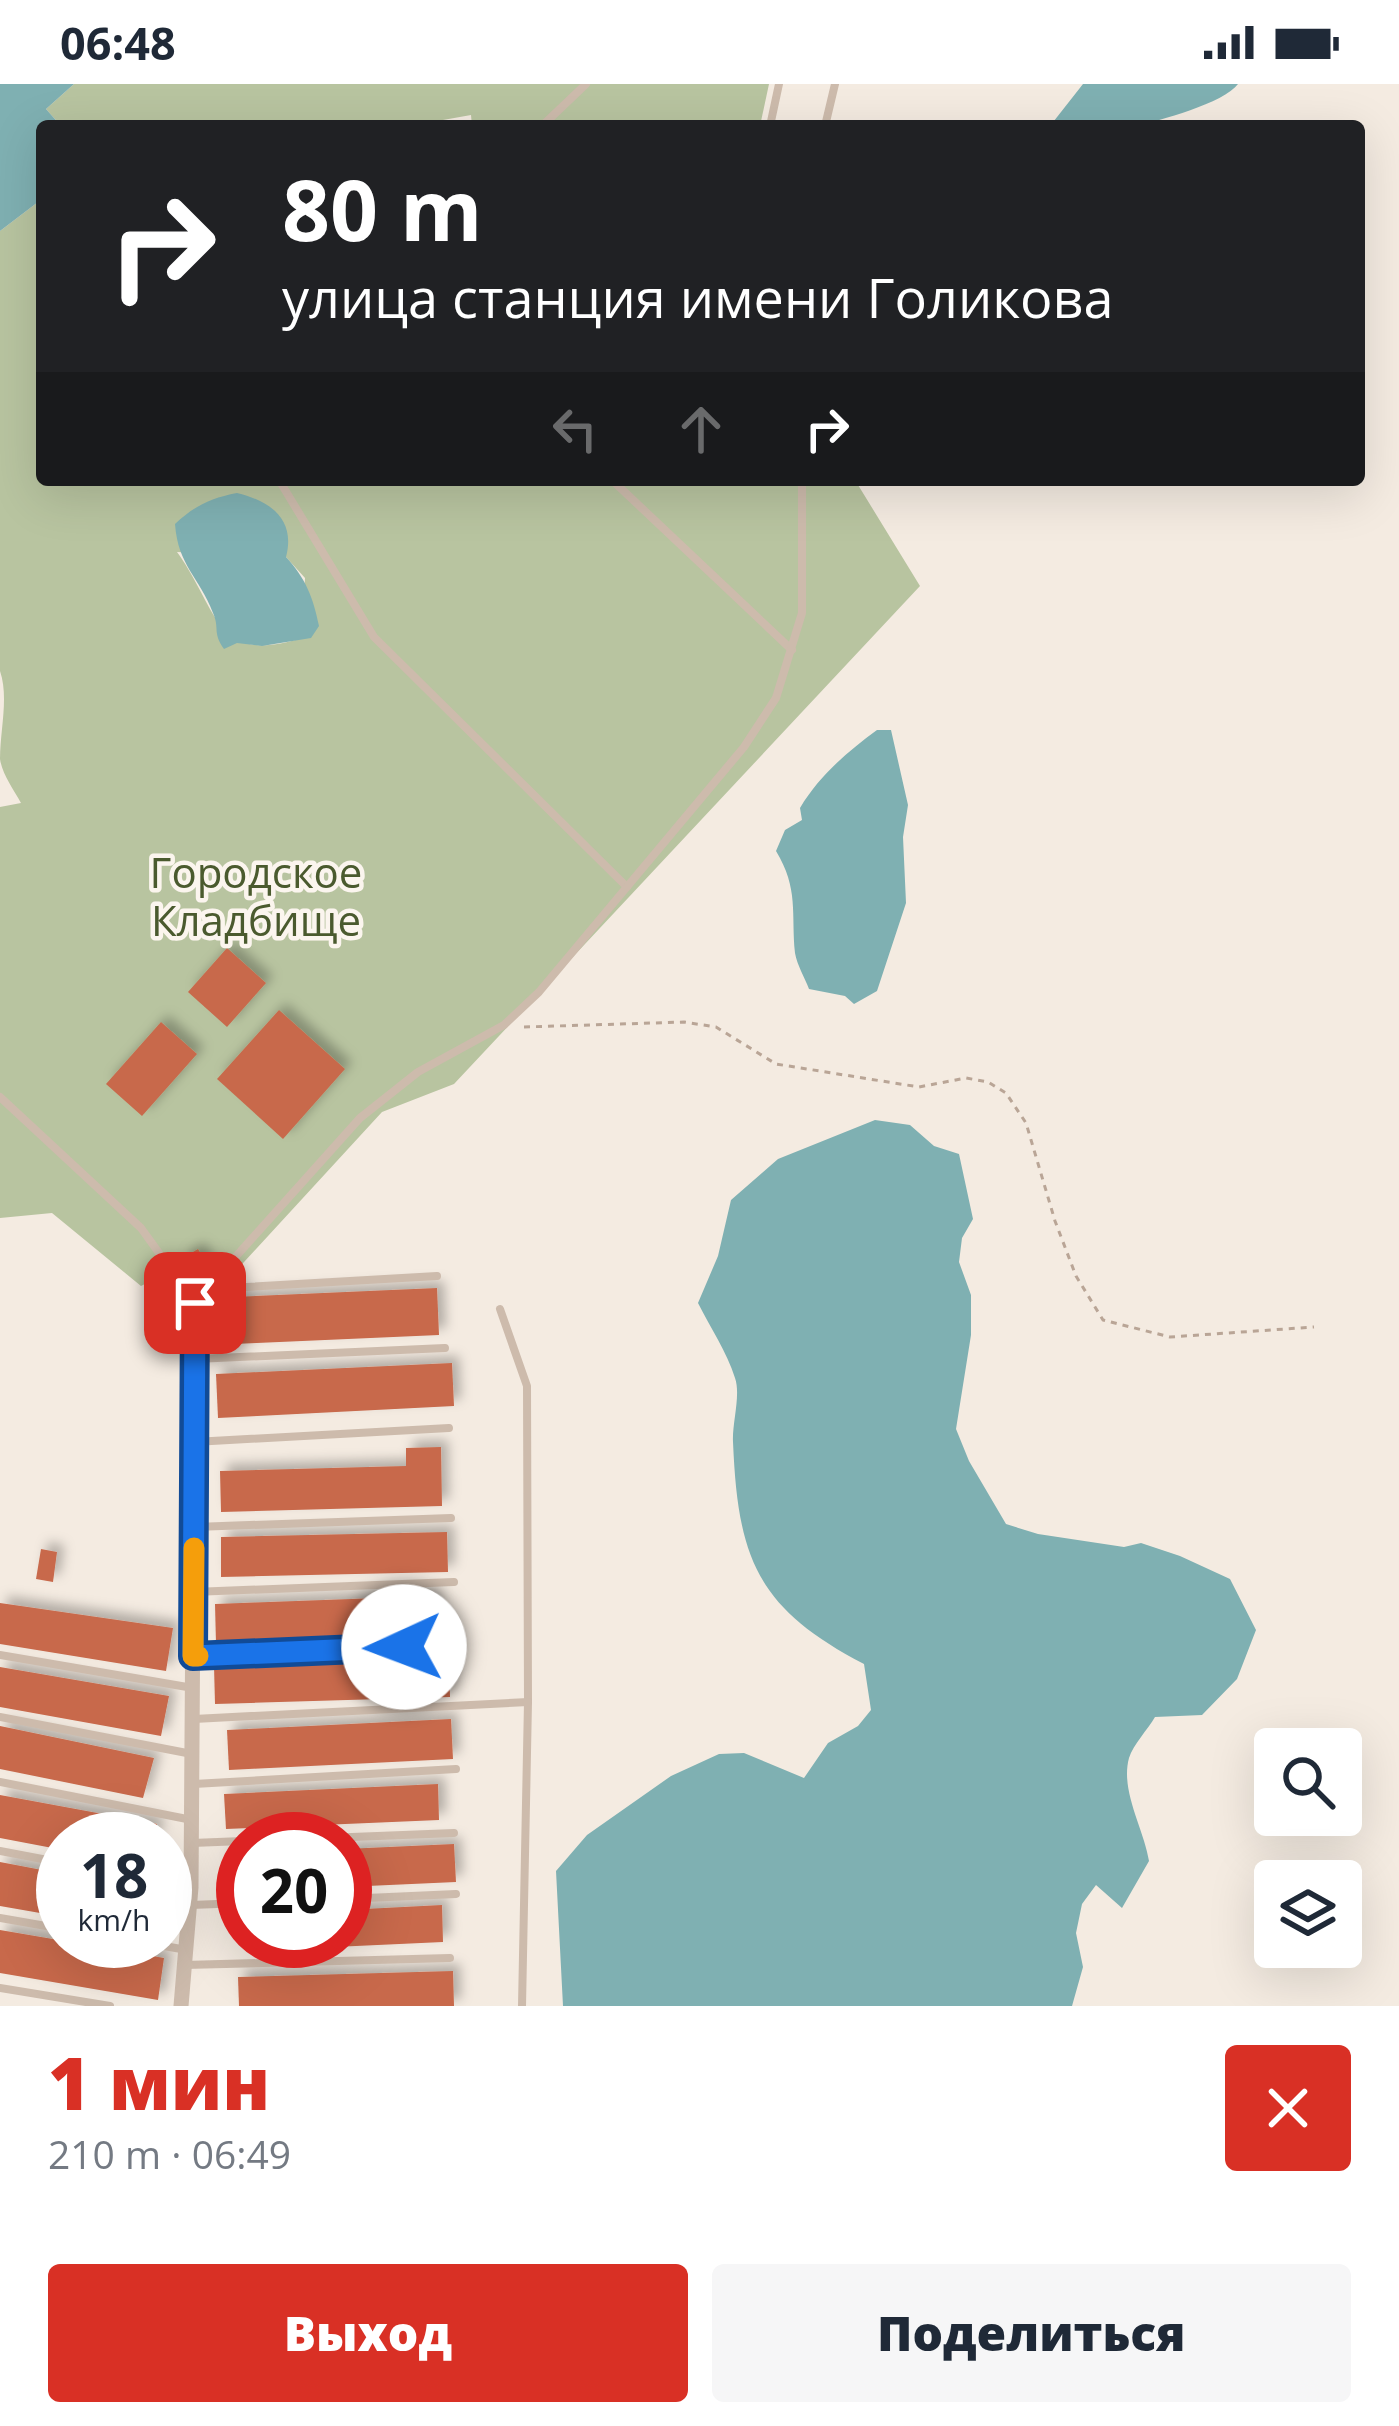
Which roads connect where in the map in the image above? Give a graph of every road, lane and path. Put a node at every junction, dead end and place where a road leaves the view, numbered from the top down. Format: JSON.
{"nodes":[{"id":1,"x":586,"y":84,"type":"edge"},
{"id":2,"x":779,"y":84,"type":"edge"},
{"id":3,"x":836,"y":84,"type":"edge"},
{"id":4,"x":548,"y":120,"type":"edge"},
{"id":5,"x":771,"y":120,"type":"edge"},
{"id":6,"x":827,"y":120,"type":"edge"},
{"id":7,"x":283,"y":486,"type":"edge"},
{"id":8,"x":618,"y":486,"type":"edge"},
{"id":9,"x":802,"y":486,"type":"edge"},
{"id":10,"x":794,"y":651,"type":"junction"},
{"id":11,"x":627,"y":887,"type":"junction"},
{"id":12,"x":504,"y":1025,"type":"junction"},
{"id":13,"x":0,"y":1097,"type":"edge"},
{"id":14,"x":436,"y":1276,"type":"dead end"},
{"id":15,"x":195,"y":1303,"type":"junction"},
{"id":16,"x":500,"y":1309,"type":"dead end"},
{"id":17,"x":1314,"y":1327,"type":"dead end"},
{"id":18,"x":445,"y":1348,"type":"dead end"},
{"id":19,"x":194,"y":1359,"type":"junction"},
{"id":20,"x":449,"y":1428,"type":"dead end"},
{"id":21,"x":194,"y":1442,"type":"junction"},
{"id":22,"x":451,"y":1518,"type":"dead end"},
{"id":23,"x":194,"y":1527,"type":"junction"},
{"id":24,"x":454,"y":1582,"type":"dead end"},
{"id":25,"x":193,"y":1592,"type":"junction"},
{"id":26,"x":446,"y":1646,"type":"dead end"},
{"id":27,"x":0,"y":1655,"type":"edge"},
{"id":28,"x":193,"y":1656,"type":"junction"},
{"id":29,"x":193,"y":1688,"type":"junction"},
{"id":30,"x":528,"y":1702,"type":"junction"},
{"id":31,"x":0,"y":1717,"type":"edge"},
{"id":32,"x":193,"y":1719,"type":"junction"},
{"id":33,"x":192,"y":1754,"type":"junction"},
{"id":34,"x":456,"y":1769,"type":"dead end"},
{"id":35,"x":0,"y":1782,"type":"edge"},
{"id":36,"x":192,"y":1784,"type":"junction"},
{"id":37,"x":152,"y":1812,"type":"edge"},
{"id":38,"x":192,"y":1812,"type":"edge"},
{"id":39,"x":454,"y":1833,"type":"dead end"},
{"id":40,"x":372,"y":1836,"type":"edge"},
{"id":41,"x":216,"y":1843,"type":"edge"},
{"id":42,"x":192,"y":1844,"type":"edge"},
{"id":43,"x":0,"y":1850,"type":"edge"},
{"id":44,"x":36,"y":1857,"type":"edge"},
{"id":45,"x":456,"y":1894,"type":"dead end"},
{"id":46,"x":372,"y":1898,"type":"edge"},
{"id":47,"x":0,"y":1918,"type":"edge"},
{"id":48,"x":36,"y":1924,"type":"edge"},
{"id":49,"x":192,"y":1957,"type":"edge"},
{"id":50,"x":450,"y":1958,"type":"dead end"},
{"id":51,"x":185,"y":1968,"type":"edge"},
{"id":52,"x":0,"y":1988,"type":"edge"},
{"id":53,"x":110,"y":2006,"type":"edge"},
{"id":54,"x":181,"y":2006,"type":"edge"},
{"id":55,"x":522,"y":2006,"type":"edge"}],
"edges":[{"from":1,"to":4,"type":"lane"},
{"from":2,"to":5,"type":"lane"},
{"from":3,"to":6,"type":"lane"},
{"from":7,"to":11,"type":"lane"},
{"from":8,"to":10,"type":"lane"},
{"from":9,"to":10,"type":"lane"},
{"from":10,"to":11,"type":"lane"},
{"from":11,"to":12,"type":"lane"},
{"from":12,"to":15,"type":"lane"},
{"from":12,"to":17,"type":"path"},
{"from":13,"to":15,"type":"lane"},
{"from":14,"to":15,"type":"lane"},
{"from":15,"to":19,"type":"street"},
{"from":16,"to":30,"type":"lane"},
{"from":18,"to":19,"type":"lane"},
{"from":19,"to":21,"type":"street"},
{"from":20,"to":21,"type":"lane"},
{"from":21,"to":23,"type":"street"},
{"from":22,"to":23,"type":"lane"},
{"from":23,"to":25,"type":"street"},
{"from":24,"to":25,"type":"lane"},
{"from":25,"to":28,"type":"street"},
{"from":26,"to":28,"type":"lane"},
{"from":27,"to":29,"type":"lane"},
{"from":28,"to":29,"type":"street"},
{"from":29,"to":32,"type":"street"},
{"from":30,"to":32,"type":"lane"},
{"from":30,"to":55,"type":"lane"},
{"from":31,"to":33,"type":"lane"},
{"from":32,"to":33,"type":"street"},
{"from":33,"to":36,"type":"street"},
{"from":34,"to":36,"type":"lane"},
{"from":35,"to":37,"type":"lane"},
{"from":36,"to":38,"type":"street"},
{"from":39,"to":40,"type":"lane"},
{"from":41,"to":42,"type":"lane"},
{"from":43,"to":44,"type":"lane"},
{"from":45,"to":46,"type":"lane"},
{"from":47,"to":48,"type":"lane"},
{"from":49,"to":50,"type":"lane"},
{"from":51,"to":54,"type":"street"},
{"from":52,"to":53,"type":"lane"}]}
